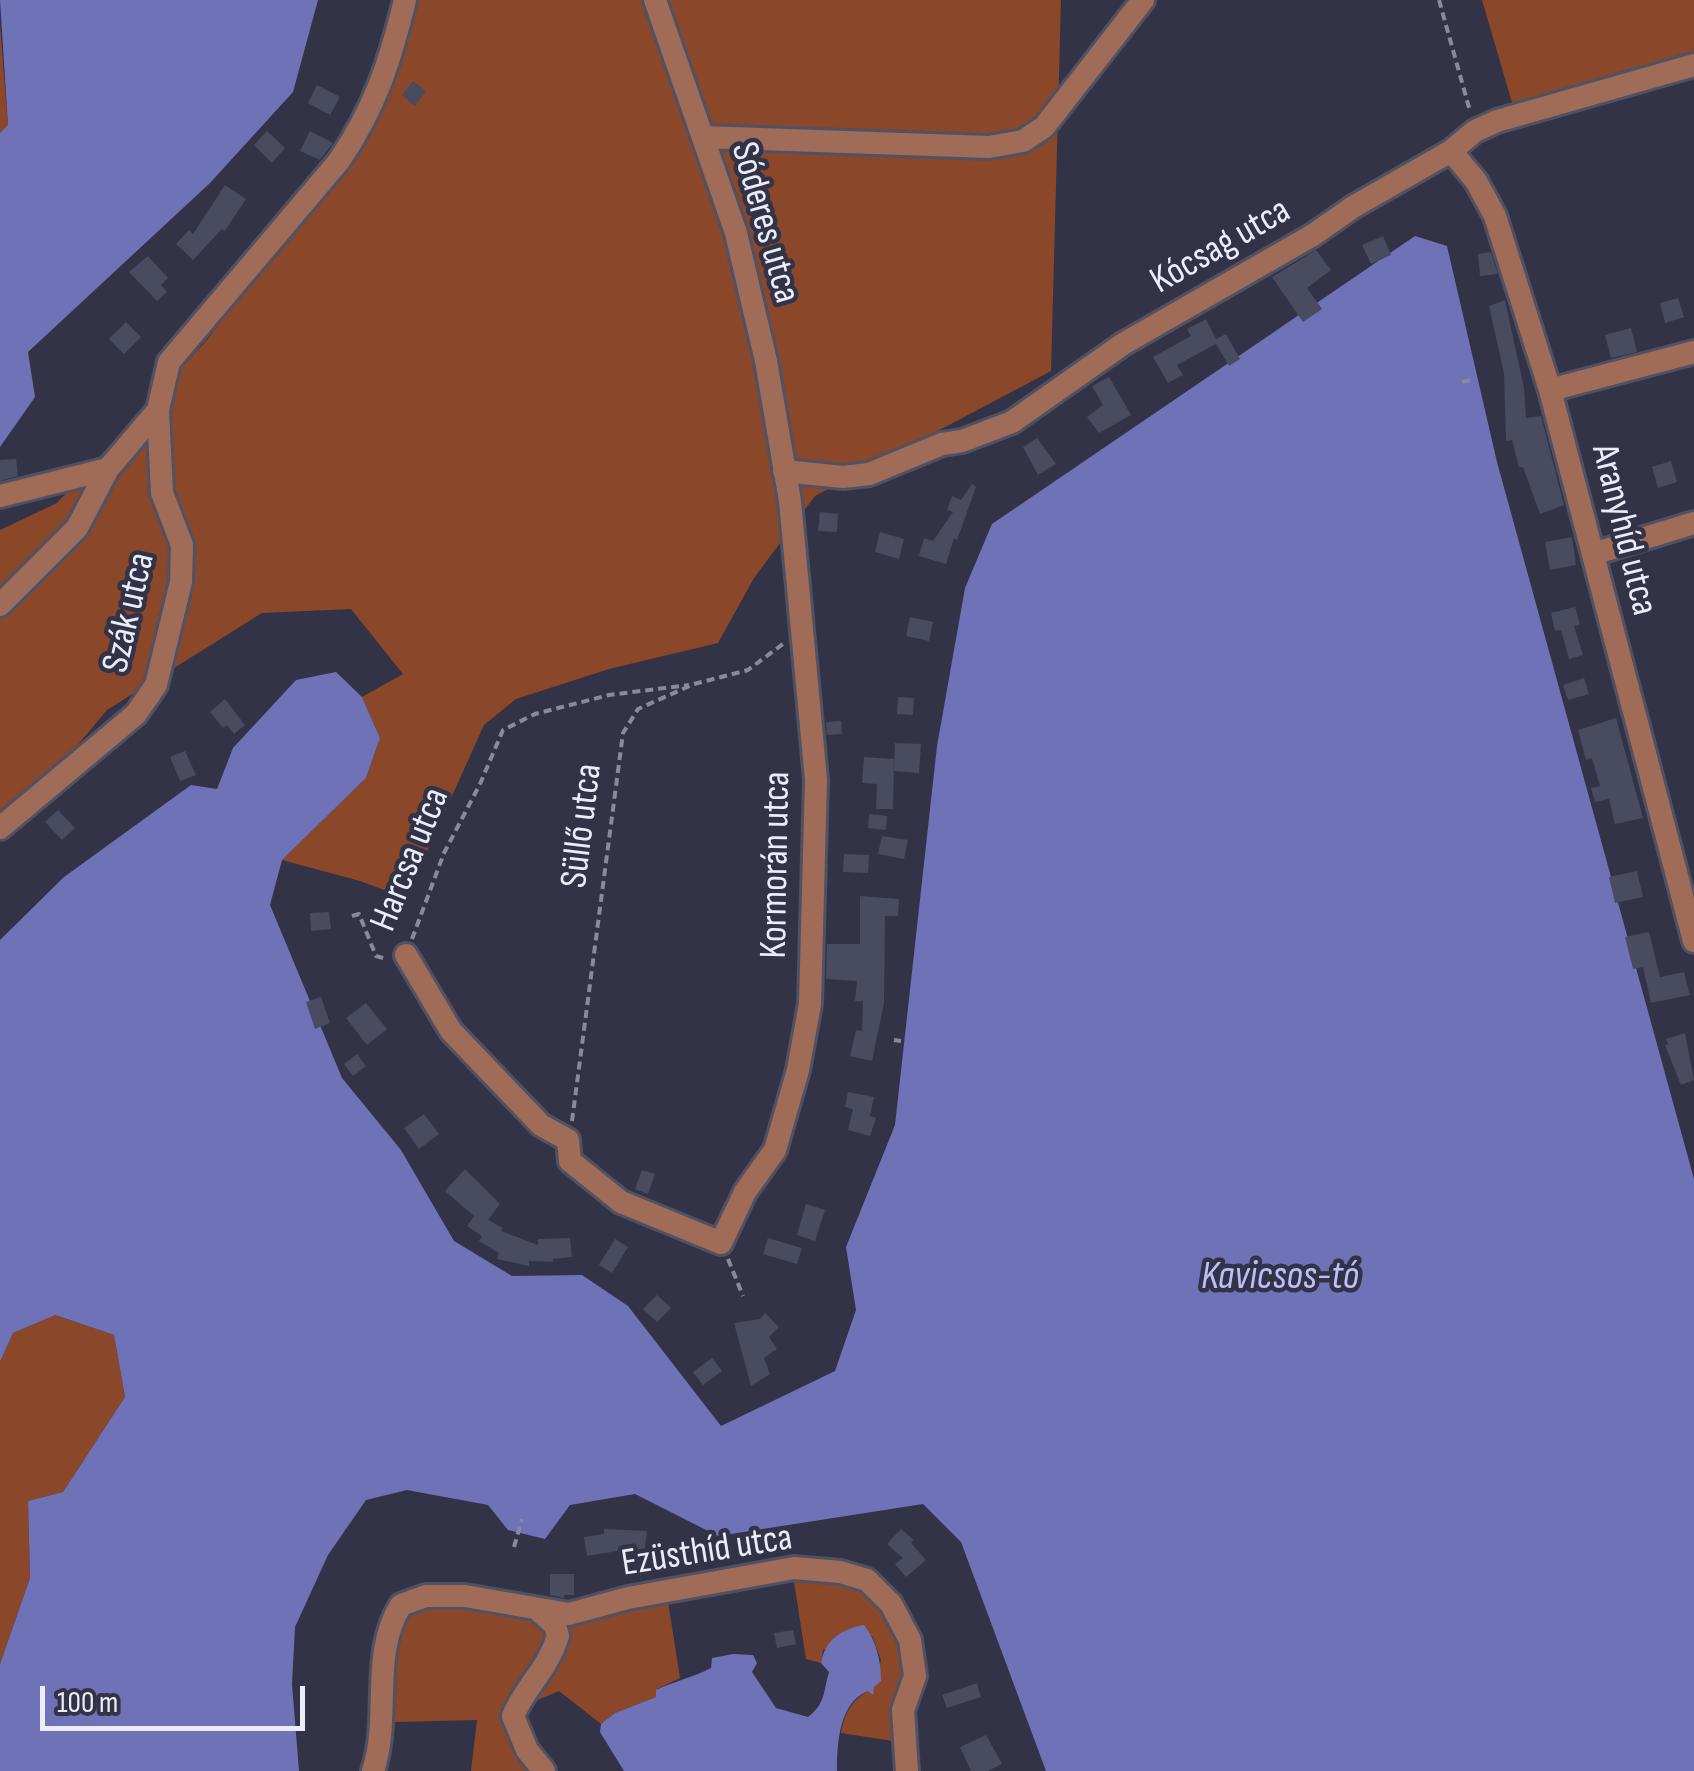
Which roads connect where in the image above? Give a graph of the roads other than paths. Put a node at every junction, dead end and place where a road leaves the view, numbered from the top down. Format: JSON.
{"nodes":[{"id":1,"x":404,"y":0,"type":"edge"},
{"id":2,"x":655,"y":0,"type":"edge"},
{"id":3,"x":1143,"y":0,"type":"edge"},
{"id":4,"x":1694,"y":65,"type":"edge"},
{"id":5,"x":703,"y":137,"type":"junction"},
{"id":6,"x":1451,"y":151,"type":"junction"},
{"id":7,"x":1694,"y":352,"type":"edge"},
{"id":8,"x":1550,"y":390,"type":"junction"},
{"id":9,"x":158,"y":410,"type":"junction"},
{"id":10,"x":108,"y":468,"type":"junction"},
{"id":11,"x":784,"y":471,"type":"junction"},
{"id":12,"x":0,"y":496,"type":"edge"},
{"id":13,"x":1694,"y":523,"type":"edge"},
{"id":14,"x":1593,"y":554,"type":"junction"},
{"id":15,"x":0,"y":605,"type":"edge"},
{"id":16,"x":0,"y":828,"type":"edge"},
{"id":17,"x":1694,"y":941,"type":"edge"},
{"id":18,"x":406,"y":956,"type":"road end"},
{"id":19,"x":721,"y":1242,"type":"joint"},
{"id":20,"x":540,"y":1610,"type":"junction"},
{"id":21,"x":374,"y":1771,"type":"edge"},
{"id":22,"x":544,"y":1771,"type":"edge"},
{"id":23,"x":907,"y":1771,"type":"edge"}],
"edges":[{"from":1,"to":9,"type":"street","name":"Szák utca"},
{"from":2,"to":5,"type":"street","name":"Sóderes utca"},
{"from":3,"to":5,"type":"street"},
{"from":4,"to":6,"type":"street","name":"Kócsag utca"},
{"from":5,"to":11,"type":"street","name":"Sóderes utca"},
{"from":6,"to":8,"type":"street","name":"Aranyhíd utca"},
{"from":6,"to":11,"type":"street","name":"Kócsag utca"},
{"from":7,"to":8,"type":"street"},
{"from":8,"to":14,"type":"street","name":"Aranyhíd utca"},
{"from":9,"to":10,"type":"street","name":"Szák utca"},
{"from":9,"to":16,"type":"street","name":"Szák utca"},
{"from":10,"to":12,"type":"street"},
{"from":10,"to":15,"type":"street","name":"Szák utca"},
{"from":11,"to":19,"type":"street","name":"Kormorán utca"},
{"from":13,"to":14,"type":"street"},
{"from":14,"to":17,"type":"street","name":"Aranyhíd utca"},
{"from":18,"to":19,"type":"street","name":"Harcsa utca"},
{"from":20,"to":21,"type":"street","name":"Ezüsthíd utca"},
{"from":20,"to":22,"type":"street"},
{"from":20,"to":23,"type":"street","name":"Ezüsthíd utca"}]}
